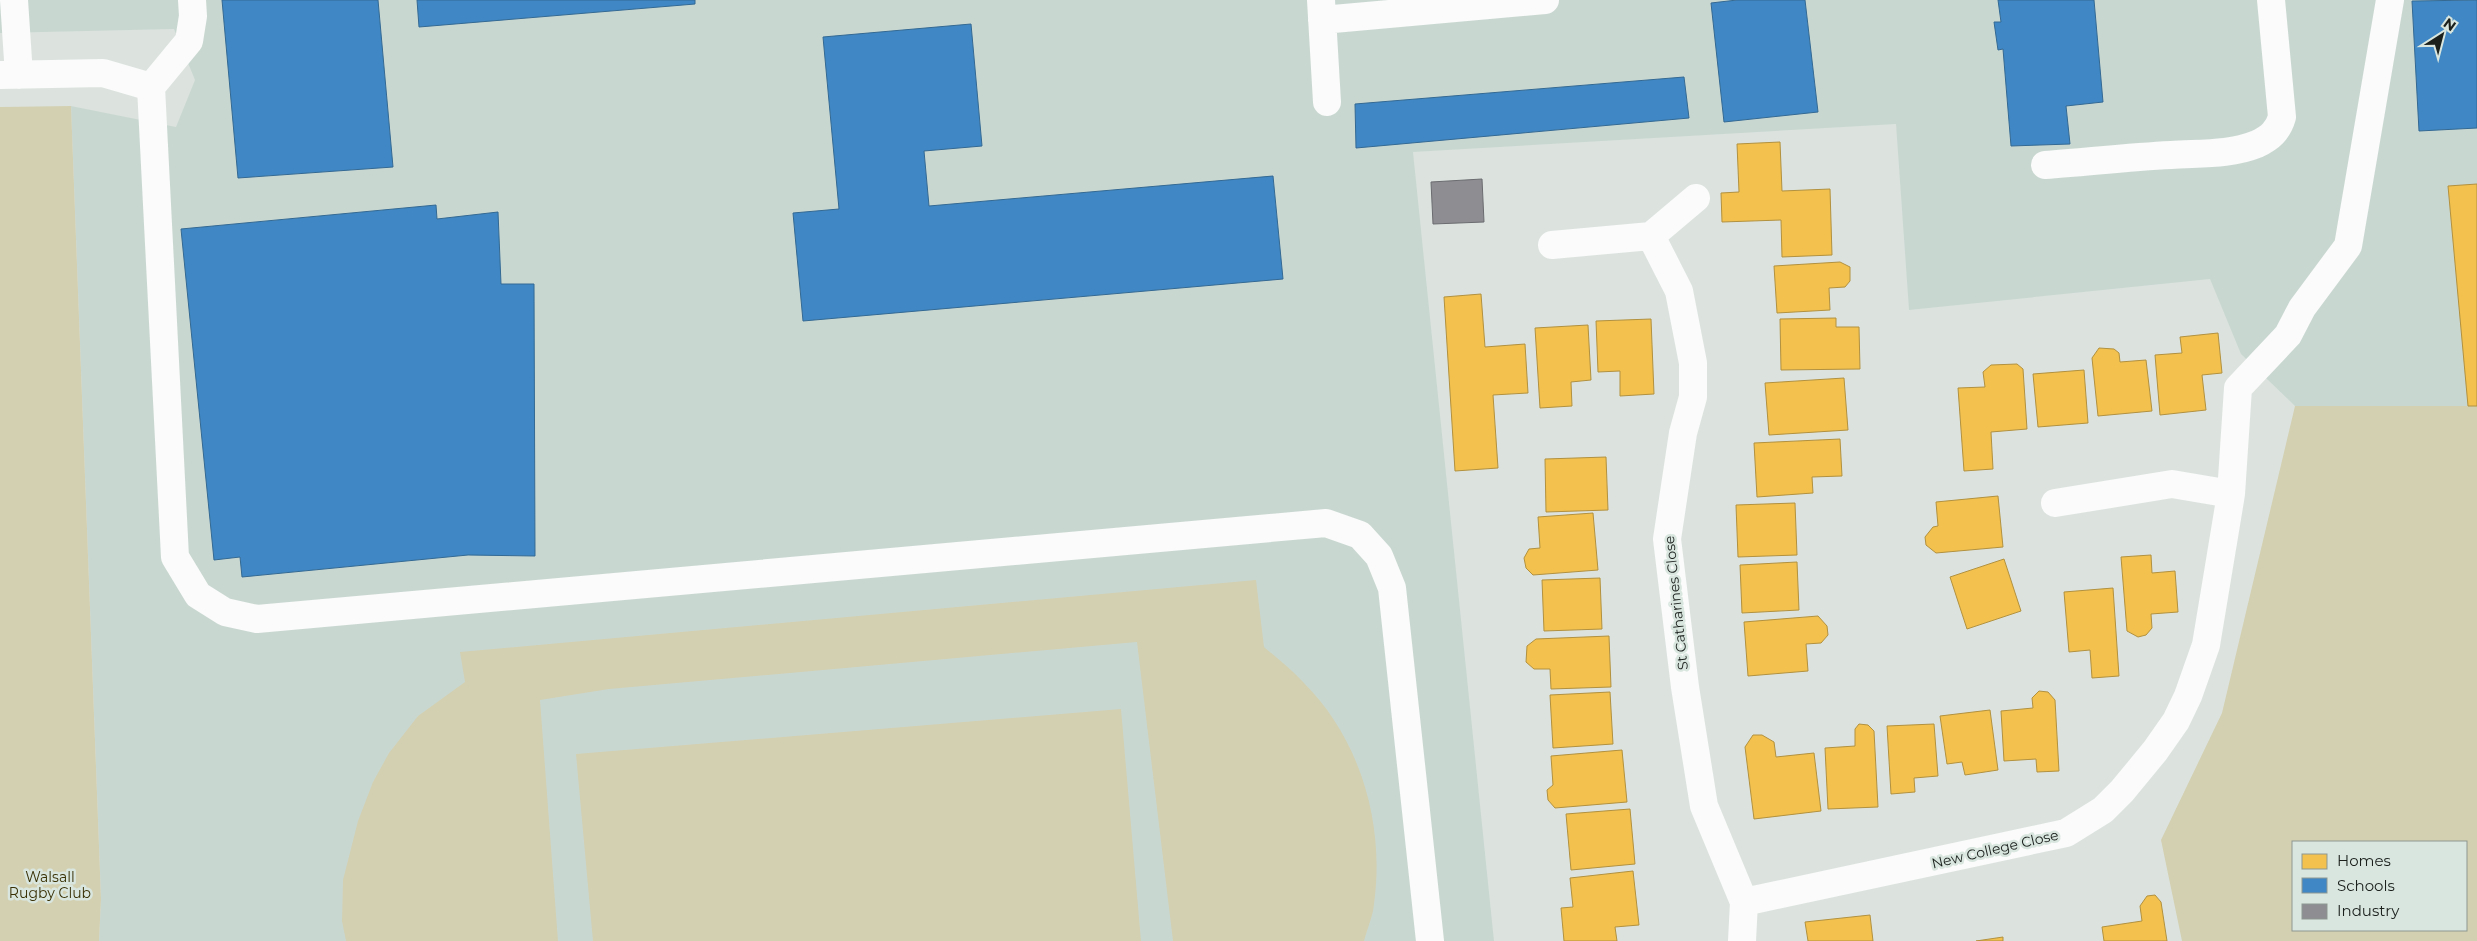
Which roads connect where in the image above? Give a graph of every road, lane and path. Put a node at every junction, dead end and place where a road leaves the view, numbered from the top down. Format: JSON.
{"nodes":[{"id":1,"x":14,"y":0,"type":"edge"},
{"id":2,"x":192,"y":0,"type":"edge"},
{"id":3,"x":1546,"y":0,"type":"edge"},
{"id":4,"x":2272,"y":0,"type":"edge"},
{"id":5,"x":2390,"y":0,"type":"edge"},
{"id":6,"x":1321,"y":10,"type":"edge"},
{"id":7,"x":10,"y":75,"type":"edge"},
{"id":8,"x":151,"y":87,"type":"junction"},
{"id":9,"x":1327,"y":102,"type":"dead end"},
{"id":10,"x":2045,"y":165,"type":"dead end"},
{"id":11,"x":1696,"y":198,"type":"dead end"},
{"id":12,"x":1651,"y":236,"type":"junction"},
{"id":13,"x":1552,"y":245,"type":"dead end"},
{"id":14,"x":2232,"y":494,"type":"junction"},
{"id":15,"x":2055,"y":503,"type":"dead end"},
{"id":16,"x":1744,"y":902,"type":"junction"},
{"id":17,"x":1430,"y":941,"type":"edge"},
{"id":18,"x":1742,"y":941,"type":"edge"}],
"edges":[{"from":1,"to":7,"type":"street"},
{"from":2,"to":8,"type":"street"},
{"from":3,"to":6,"type":"street"},
{"from":4,"to":10,"type":"street"},
{"from":5,"to":14,"type":"street","name":"New College Close"},
{"from":6,"to":9,"type":"street"},
{"from":7,"to":8,"type":"street"},
{"from":8,"to":17,"type":"street"},
{"from":11,"to":12,"type":"street"},
{"from":12,"to":13,"type":"street"},
{"from":12,"to":16,"type":"street","name":"St Catharines Close"},
{"from":14,"to":15,"type":"street"},
{"from":14,"to":16,"type":"street","name":"New College Close"},
{"from":16,"to":18,"type":"street","name":"St Catharines Close"}]}
